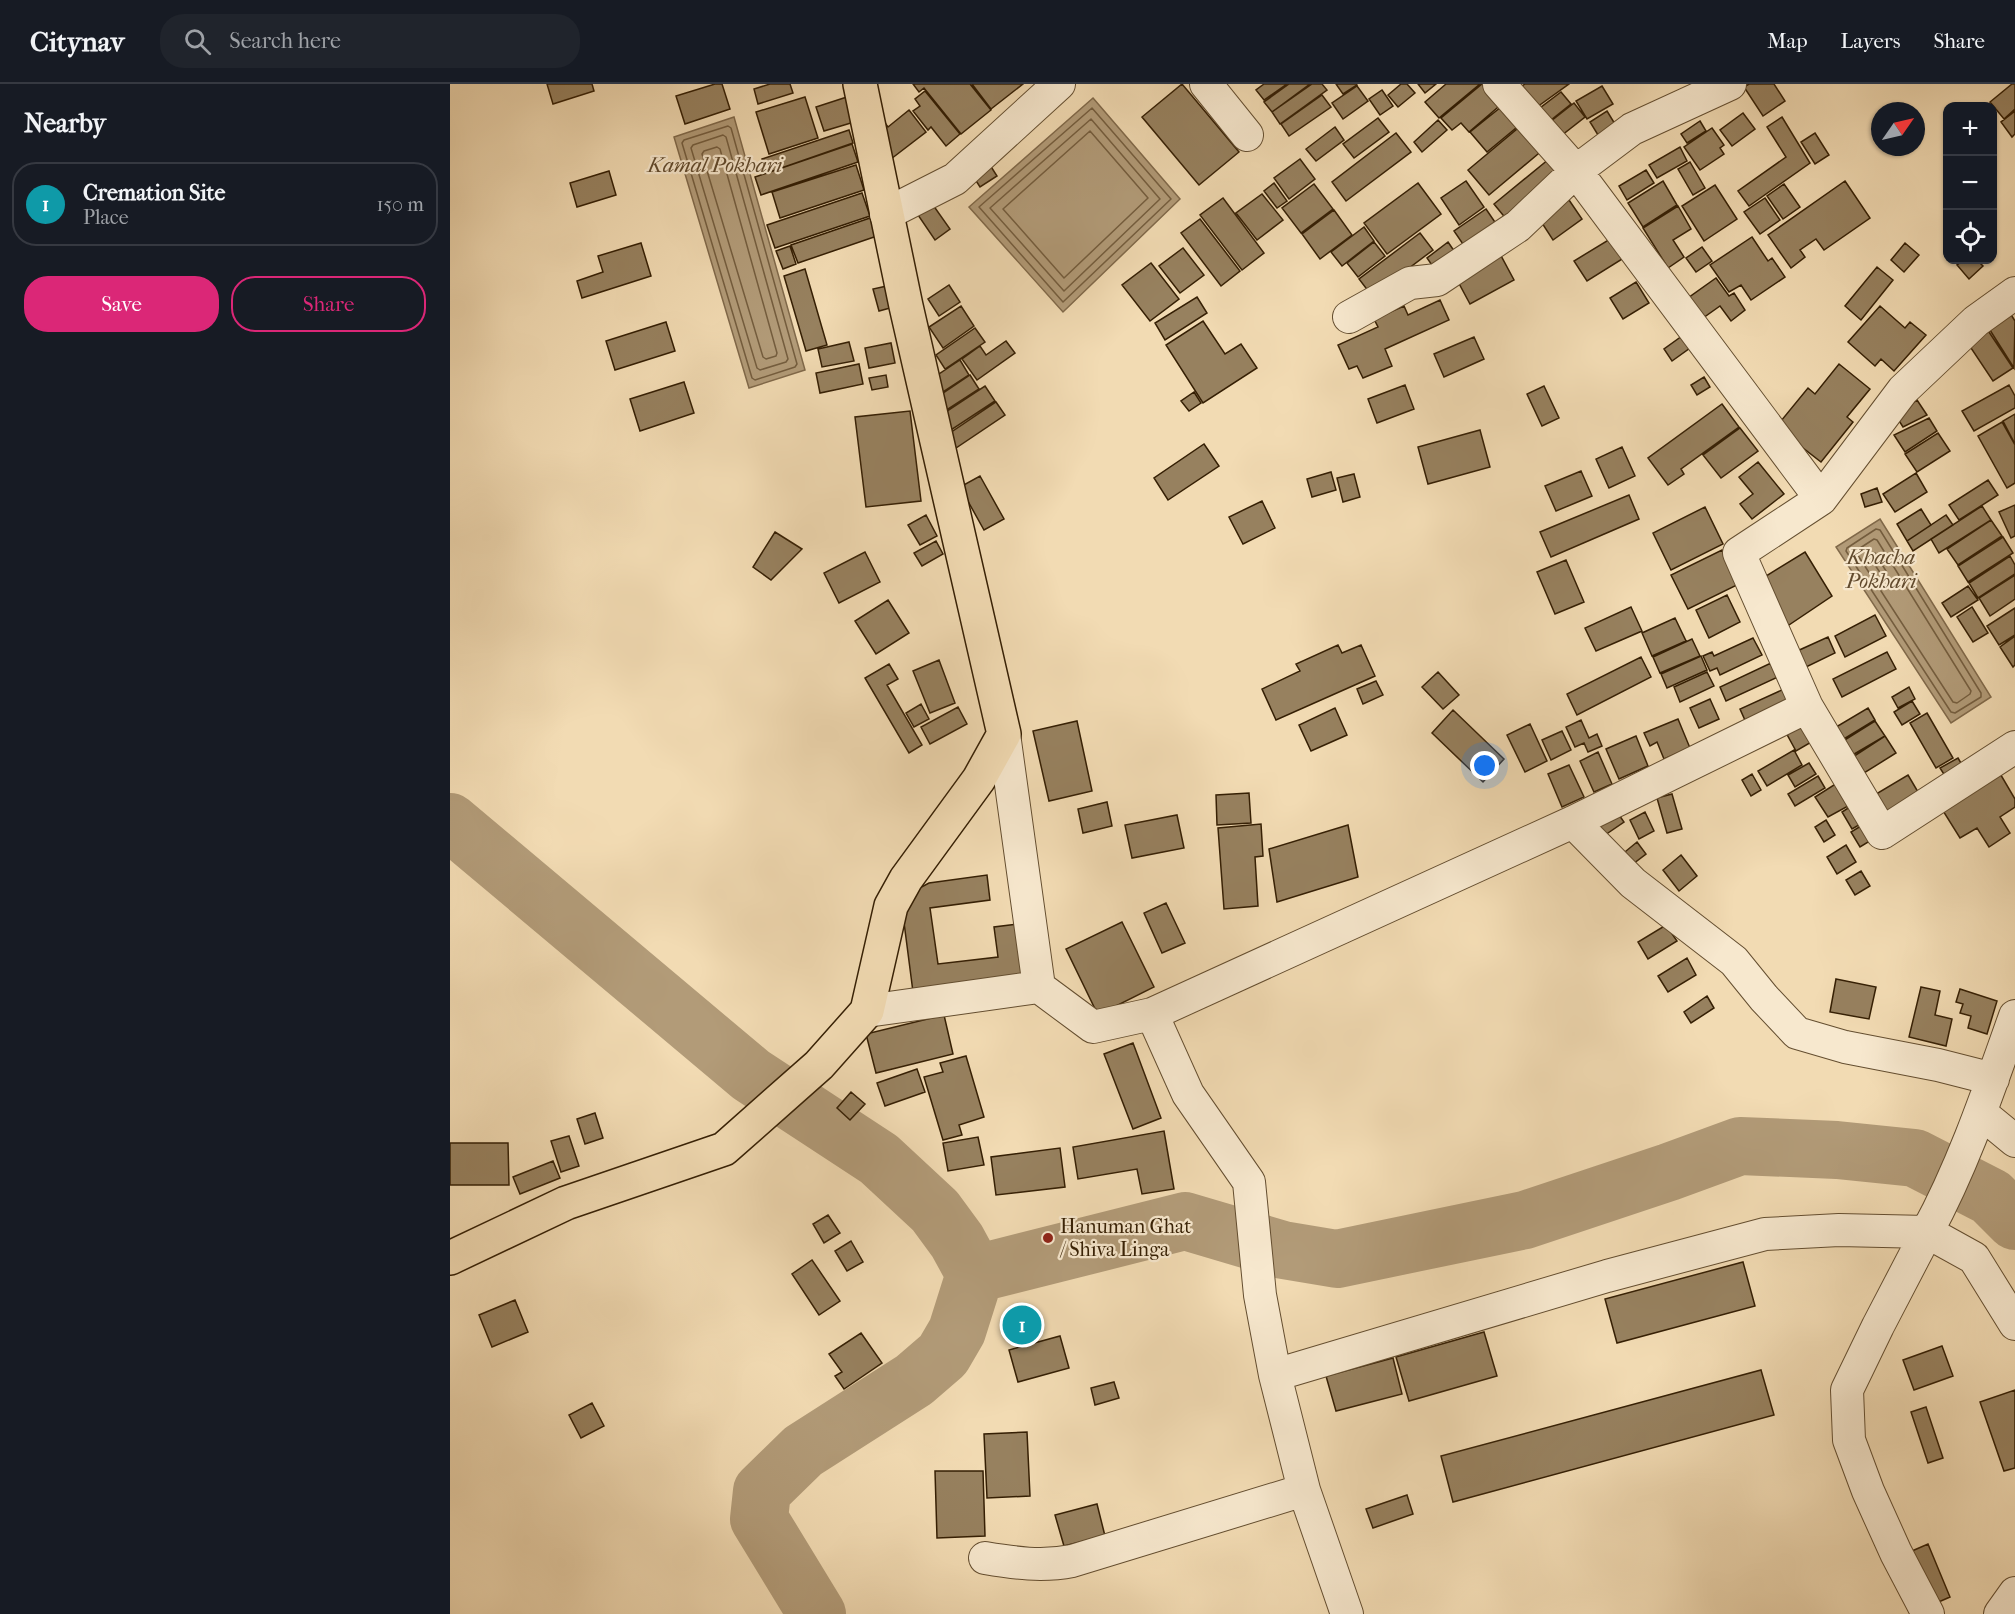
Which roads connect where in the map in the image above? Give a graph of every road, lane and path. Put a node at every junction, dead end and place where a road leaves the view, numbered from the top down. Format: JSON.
{"nodes":[{"id":1,"x":860,"y":84,"type":"edge"},
{"id":2,"x":1059,"y":84,"type":"edge"},
{"id":3,"x":1206,"y":84,"type":"edge"},
{"id":4,"x":1500,"y":84,"type":"edge"},
{"id":5,"x":1730,"y":84,"type":"edge"},
{"id":6,"x":1247,"y":135,"type":"dead end"},
{"id":7,"x":1576,"y":171,"type":"junction"},
{"id":8,"x":886,"y":214,"type":"junction"},
{"id":9,"x":2015,"y":293,"type":"edge"},
{"id":10,"x":1349,"y":317,"type":"dead end"},
{"id":11,"x":1821,"y":499,"type":"junction"},
{"id":12,"x":1807,"y":707,"type":"junction"},
{"id":13,"x":1004,"y":734,"type":"junction"},
{"id":14,"x":2015,"y":747,"type":"edge"},
{"id":15,"x":1573,"y":822,"type":"junction"},
{"id":16,"x":1039,"y":987,"type":"junction"},
{"id":17,"x":867,"y":1011,"type":"junction"},
{"id":18,"x":1152,"y":1014,"type":"junction"},
{"id":19,"x":2015,"y":1016,"type":"edge"},
{"id":20,"x":1993,"y":1078,"type":"junction"},
{"id":21,"x":1981,"y":1113,"type":"junction"},
{"id":22,"x":2015,"y":1141,"type":"edge"},
{"id":23,"x":1934,"y":1220,"type":"junction"},
{"id":24,"x":450,"y":1258,"type":"edge"},
{"id":25,"x":2015,"y":1324,"type":"edge"},
{"id":26,"x":1275,"y":1375,"type":"junction"},
{"id":27,"x":1304,"y":1490,"type":"junction"},
{"id":28,"x":985,"y":1558,"type":"dead end"},
{"id":29,"x":2015,"y":1593,"type":"edge"},
{"id":30,"x":1347,"y":1614,"type":"edge"},
{"id":31,"x":1928,"y":1614,"type":"edge"},
{"id":32,"x":2001,"y":1614,"type":"edge"}],
"edges":[{"from":1,"to":8,"type":"main road"},
{"from":2,"to":8,"type":"street"},
{"from":3,"to":6,"type":"street"},
{"from":4,"to":7,"type":"street"},
{"from":5,"to":7,"type":"street"},
{"from":7,"to":10,"type":"street"},
{"from":7,"to":11,"type":"street"},
{"from":8,"to":13,"type":"main road"},
{"from":9,"to":11,"type":"street"},
{"from":11,"to":12,"type":"street"},
{"from":12,"to":14,"type":"street"},
{"from":12,"to":15,"type":"street"},
{"from":13,"to":16,"type":"street"},
{"from":13,"to":17,"type":"main road"},
{"from":15,"to":18,"type":"street"},
{"from":15,"to":20,"type":"street"},
{"from":16,"to":17,"type":"street"},
{"from":16,"to":18,"type":"street"},
{"from":17,"to":24,"type":"main road"},
{"from":18,"to":26,"type":"street"},
{"from":19,"to":20,"type":"street"},
{"from":20,"to":21,"type":"street"},
{"from":21,"to":22,"type":"street"},
{"from":21,"to":23,"type":"street"},
{"from":23,"to":25,"type":"street"},
{"from":23,"to":26,"type":"street"},
{"from":23,"to":31,"type":"street"},
{"from":26,"to":27,"type":"street"},
{"from":27,"to":28,"type":"street"},
{"from":27,"to":30,"type":"street"},
{"from":29,"to":32,"type":"street"}]}
